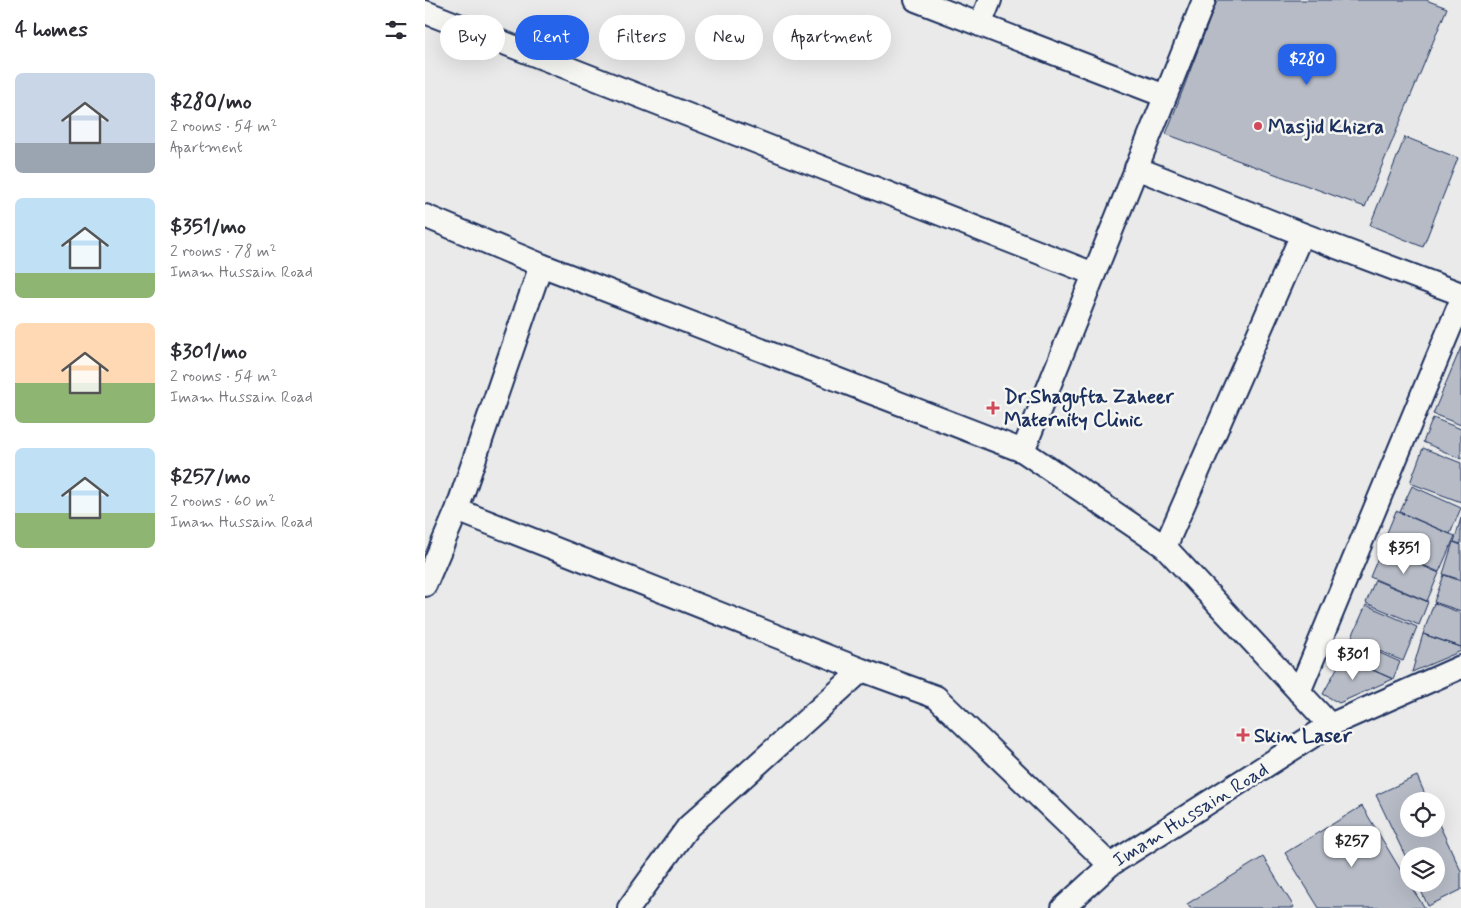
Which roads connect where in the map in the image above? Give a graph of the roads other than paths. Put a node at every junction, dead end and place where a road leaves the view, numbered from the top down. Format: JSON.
{"nodes":[{"id":1,"x":916,"y":0,"type":"edge"},
{"id":2,"x":990,"y":0,"type":"edge"},
{"id":3,"x":1204,"y":0,"type":"edge"},
{"id":4,"x":425,"y":12,"type":"edge"},
{"id":5,"x":980,"y":25,"type":"junction"},
{"id":6,"x":1165,"y":96,"type":"junction"},
{"id":7,"x":1136,"y":168,"type":"junction"},
{"id":8,"x":425,"y":216,"type":"edge"},
{"id":9,"x":1302,"y":234,"type":"junction"},
{"id":10,"x":541,"y":265,"type":"junction"},
{"id":11,"x":1094,"y":274,"type":"junction"},
{"id":12,"x":1461,"y":294,"type":"edge"},
{"id":13,"x":1461,"y":301,"type":"edge"},
{"id":14,"x":1023,"y":452,"type":"junction"},
{"id":15,"x":457,"y":510,"type":"junction"},
{"id":16,"x":1165,"y":547,"type":"junction"},
{"id":17,"x":425,"y":585,"type":"edge"},
{"id":18,"x":1461,"y":667,"type":"edge"},
{"id":19,"x":862,"y":670,"type":"junction"},
{"id":20,"x":1299,"y":692,"type":"junction"},
{"id":21,"x":1329,"y":725,"type":"junction"},
{"id":22,"x":1110,"y":865,"type":"junction"},
{"id":23,"x":629,"y":908,"type":"edge"},
{"id":24,"x":1063,"y":908,"type":"edge"}],
"edges":[{"from":1,"to":5,"type":"street"},
{"from":2,"to":5,"type":"street"},
{"from":3,"to":6,"type":"street"},
{"from":4,"to":11,"type":"street"},
{"from":5,"to":6,"type":"street"},
{"from":6,"to":7,"type":"street"},
{"from":7,"to":9,"type":"street"},
{"from":7,"to":11,"type":"street"},
{"from":8,"to":10,"type":"street"},
{"from":9,"to":12,"type":"street"},
{"from":9,"to":16,"type":"street"},
{"from":10,"to":14,"type":"street"},
{"from":10,"to":15,"type":"street"},
{"from":11,"to":14,"type":"street"},
{"from":13,"to":20,"type":"street"},
{"from":14,"to":16,"type":"street"},
{"from":15,"to":17,"type":"street"},
{"from":15,"to":19,"type":"street"},
{"from":16,"to":20,"type":"street"},
{"from":18,"to":21,"type":"street","name":"Imam Hussain Road"},
{"from":19,"to":22,"type":"street"},
{"from":19,"to":23,"type":"street"},
{"from":20,"to":21,"type":"street"},
{"from":21,"to":22,"type":"street","name":"Imam Hussain Road"},
{"from":22,"to":24,"type":"street","name":"Imam Hussain Road"}]}
